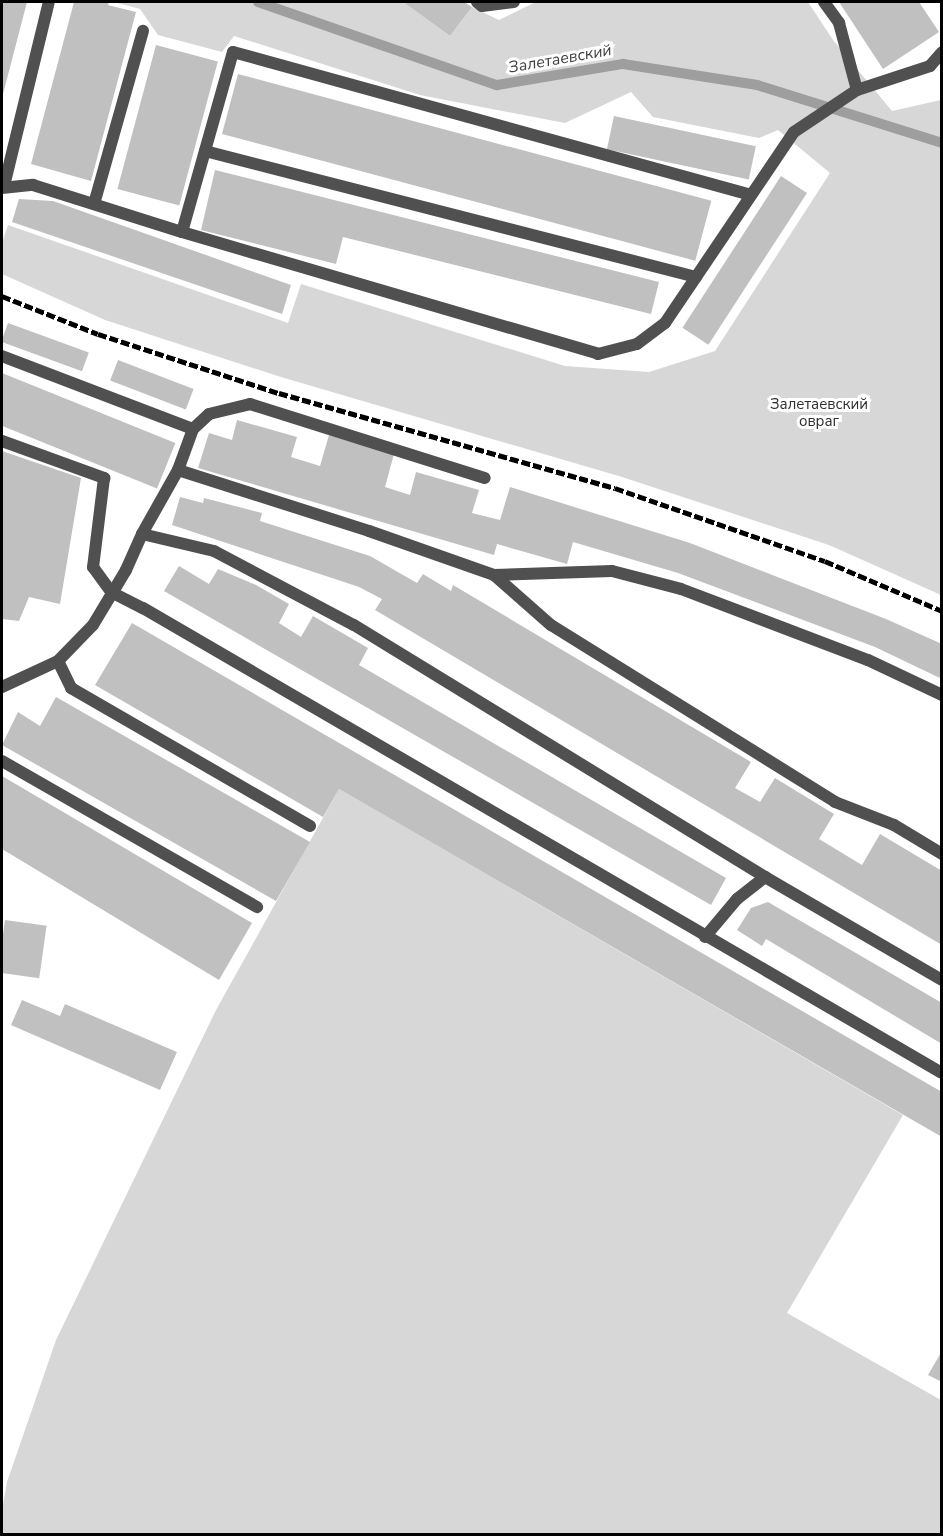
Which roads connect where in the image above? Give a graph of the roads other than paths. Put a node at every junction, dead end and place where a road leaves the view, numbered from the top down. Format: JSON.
{"nodes":[{"id":1,"x":49,"y":2,"type":"edge"},
{"id":2,"x":477,"y":2,"type":"edge"},
{"id":3,"x":514,"y":2,"type":"edge"},
{"id":4,"x":824,"y":2,"type":"edge"},
{"id":5,"x":143,"y":31,"type":"dead end"},
{"id":6,"x":942,"y":52,"type":"edge"},
{"id":7,"x":857,"y":90,"type":"junction"},
{"id":8,"x":205,"y":151,"type":"junction"},
{"id":9,"x":3,"y":187,"type":"edge"},
{"id":10,"x":751,"y":195,"type":"junction"},
{"id":11,"x":94,"y":204,"type":"junction"},
{"id":12,"x":182,"y":232,"type":"junction"},
{"id":13,"x":696,"y":277,"type":"junction"},
{"id":14,"x":2,"y":356,"type":"edge"},
{"id":15,"x":193,"y":429,"type":"junction"},
{"id":16,"x":2,"y":441,"type":"edge"},
{"id":17,"x":178,"y":470,"type":"junction"},
{"id":18,"x":485,"y":478,"type":"dead end"},
{"id":19,"x":142,"y":534,"type":"junction"},
{"id":20,"x":494,"y":575,"type":"junction"},
{"id":21,"x":111,"y":592,"type":"junction"},
{"id":22,"x":58,"y":661,"type":"junction"},
{"id":23,"x":2,"y":687,"type":"edge"},
{"id":24,"x":942,"y":695,"type":"edge"},
{"id":25,"x":2,"y":761,"type":"edge"},
{"id":26,"x":310,"y":826,"type":"dead end"},
{"id":27,"x":942,"y":854,"type":"edge"},
{"id":28,"x":765,"y":877,"type":"junction"},
{"id":29,"x":257,"y":907,"type":"dead end"},
{"id":30,"x":705,"y":937,"type":"junction"},
{"id":31,"x":942,"y":980,"type":"edge"},
{"id":32,"x":942,"y":1073,"type":"edge"}],
"edges":[{"from":1,"to":9,"type":"lane"},
{"from":2,"to":3,"type":"lane"},
{"from":4,"to":7,"type":"lane"},
{"from":5,"to":11,"type":"lane"},
{"from":6,"to":7,"type":"lane"},
{"from":7,"to":10,"type":"lane"},
{"from":8,"to":10,"type":"lane"},
{"from":8,"to":12,"type":"lane"},
{"from":8,"to":13,"type":"lane"},
{"from":9,"to":11,"type":"lane"},
{"from":10,"to":13,"type":"lane"},
{"from":11,"to":12,"type":"lane"},
{"from":12,"to":13,"type":"lane"},
{"from":14,"to":15,"type":"lane"},
{"from":15,"to":17,"type":"lane"},
{"from":15,"to":18,"type":"lane"},
{"from":16,"to":21,"type":"lane"},
{"from":17,"to":19,"type":"lane"},
{"from":17,"to":20,"type":"lane"},
{"from":19,"to":21,"type":"lane"},
{"from":19,"to":28,"type":"lane"},
{"from":20,"to":24,"type":"lane"},
{"from":20,"to":27,"type":"lane"},
{"from":21,"to":22,"type":"lane"},
{"from":21,"to":30,"type":"lane"},
{"from":22,"to":23,"type":"lane"},
{"from":22,"to":26,"type":"lane"},
{"from":25,"to":29,"type":"lane"},
{"from":28,"to":30,"type":"lane"},
{"from":28,"to":31,"type":"lane"},
{"from":30,"to":32,"type":"lane"}]}
